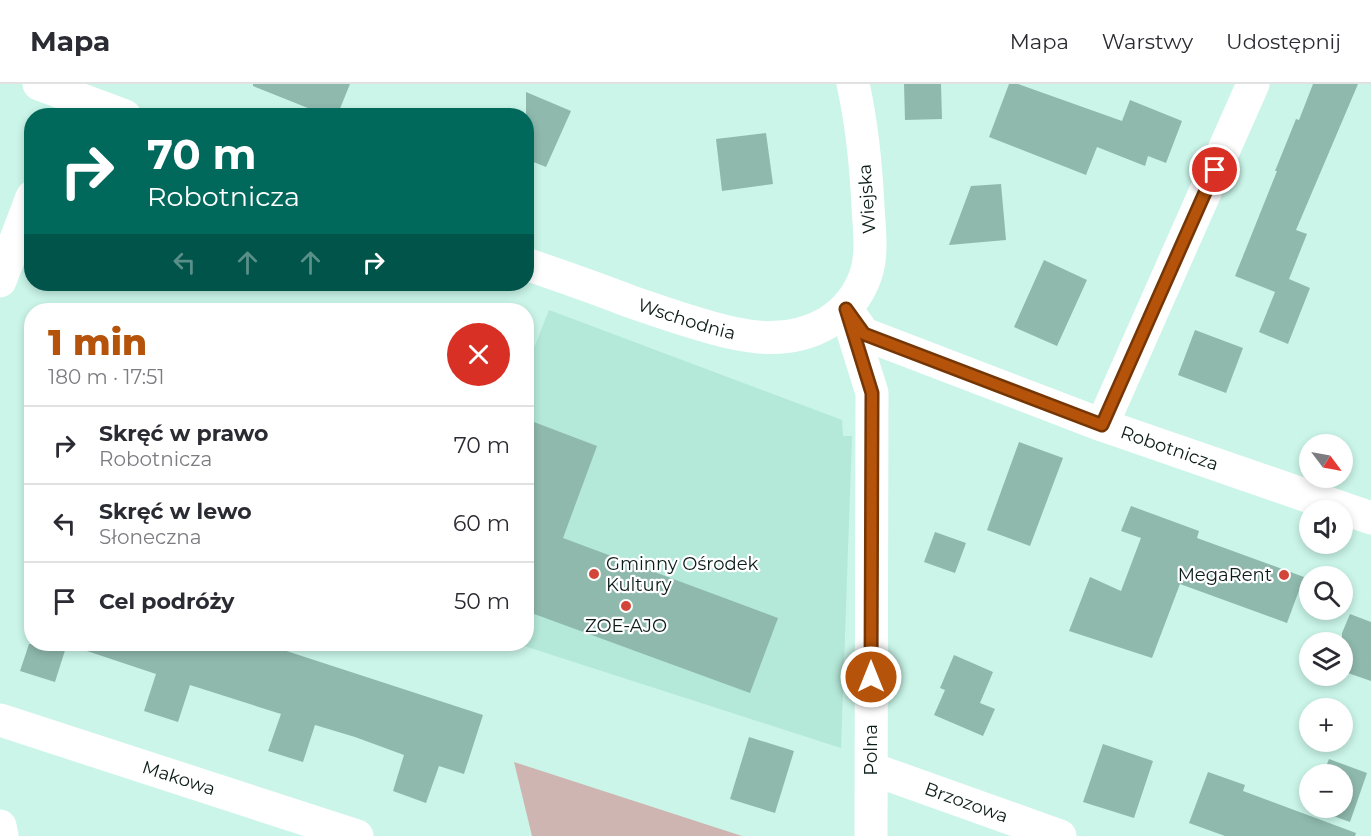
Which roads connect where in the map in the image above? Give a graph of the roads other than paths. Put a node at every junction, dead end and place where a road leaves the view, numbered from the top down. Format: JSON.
{"nodes":[{"id":1,"x":853,"y":84,"type":"edge"},
{"id":2,"x":1253,"y":84,"type":"edge"},
{"id":3,"x":56,"y":98,"type":"edge"},
{"id":4,"x":94,"y":108,"type":"edge"},
{"id":5,"x":24,"y":219,"type":"edge"},
{"id":6,"x":534,"y":267,"type":"edge"},
{"id":7,"x":0,"y":281,"type":"edge"},
{"id":8,"x":846,"y":309,"type":"junction"},
{"id":9,"x":1102,"y":425,"type":"junction"},
{"id":10,"x":1371,"y":518,"type":"edge"},
{"id":11,"x":0,"y":720,"type":"edge"},
{"id":12,"x":872,"y":769,"type":"junction"},
{"id":13,"x":0,"y":826,"type":"edge"},
{"id":14,"x":2,"y":836,"type":"edge"},
{"id":15,"x":357,"y":836,"type":"edge"},
{"id":16,"x":871,"y":836,"type":"edge"},
{"id":17,"x":1060,"y":836,"type":"edge"}],
"edges":[{"from":1,"to":8,"type":"street","name":"Wiejska"},
{"from":2,"to":9,"type":"street"},
{"from":3,"to":4,"type":"street"},
{"from":5,"to":7,"type":"street"},
{"from":6,"to":8,"type":"street","name":"Wschodnia"},
{"from":8,"to":9,"type":"street","name":"Robotnicza"},
{"from":8,"to":12,"type":"street","name":"Polna"},
{"from":9,"to":10,"type":"street","name":"Robotnicza"},
{"from":11,"to":15,"type":"street","name":"Makowa"},
{"from":12,"to":16,"type":"street","name":"Polna"},
{"from":12,"to":17,"type":"street","name":"Brzozowa"},
{"from":13,"to":14,"type":"street"}]}
